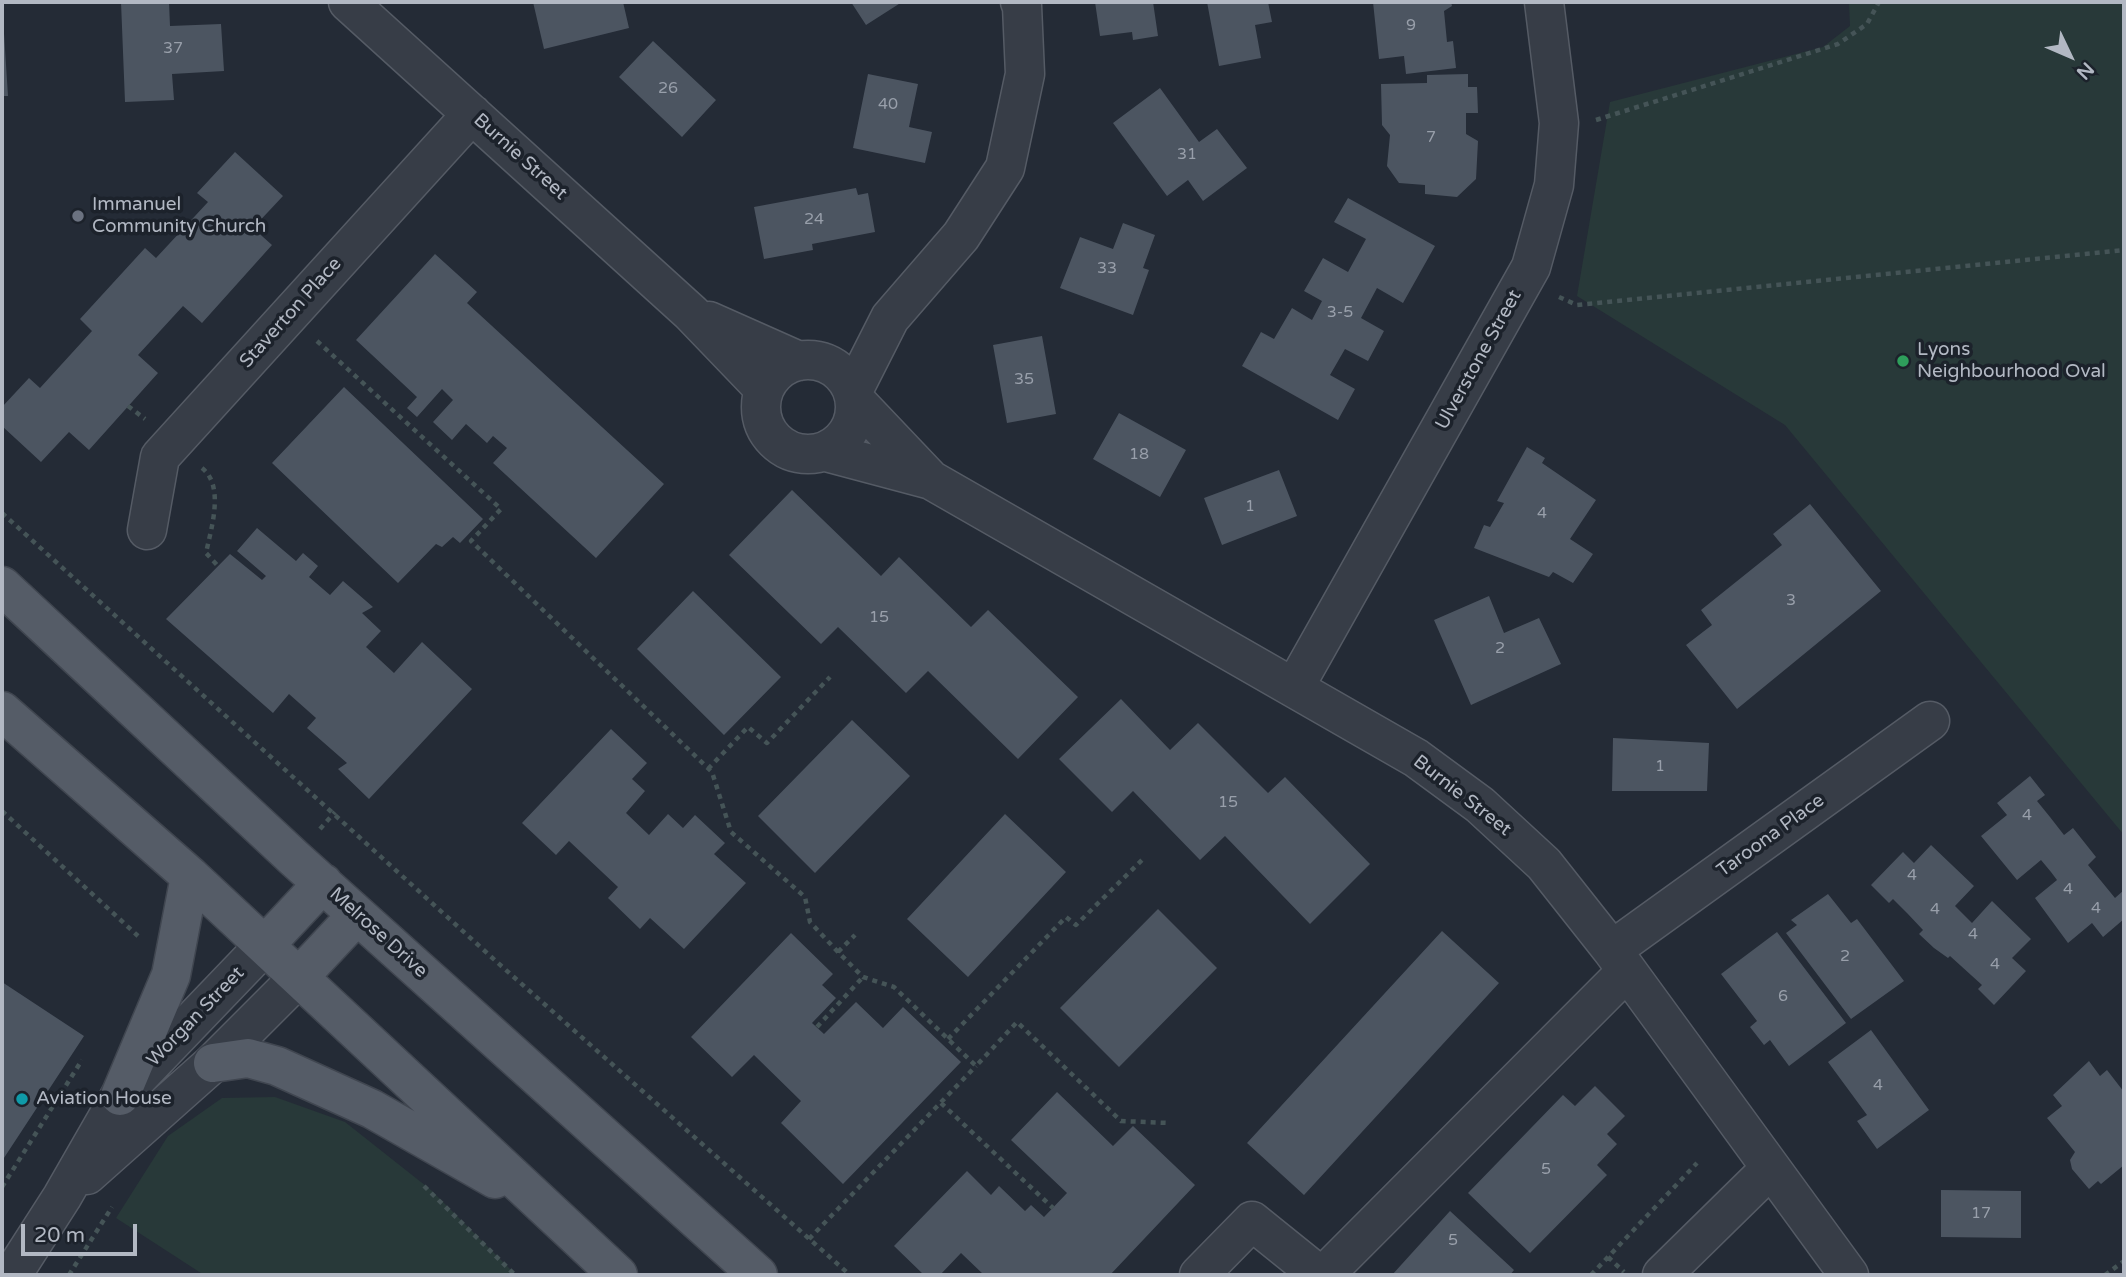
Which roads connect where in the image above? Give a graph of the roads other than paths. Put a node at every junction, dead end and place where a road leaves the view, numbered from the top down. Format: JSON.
{"nodes":[{"id":1,"x":348,"y":2,"type":"edge"},
{"id":2,"x":1020,"y":2,"type":"edge"},
{"id":3,"x":1544,"y":2,"type":"edge"},
{"id":4,"x":472,"y":114,"type":"junction"},
{"id":5,"x":691,"y":313,"type":"junction"},
{"id":6,"x":890,"y":318,"type":"junction"},
{"id":7,"x":808,"y":361,"type":"junction"},
{"id":8,"x":764,"y":389,"type":"junction"},
{"id":9,"x":854,"y":396,"type":"junction"},
{"id":10,"x":826,"y":452,"type":"junction"},
{"id":11,"x":931,"y":480,"type":"junction"},
{"id":12,"x":147,"y":530,"type":"dead end"},
{"id":13,"x":2,"y":586,"type":"edge"},
{"id":14,"x":1294,"y":688,"type":"junction"},
{"id":15,"x":2,"y":711,"type":"edge"},
{"id":16,"x":1930,"y":721,"type":"dead end"},
{"id":17,"x":190,"y":876,"type":"junction"},
{"id":18,"x":323,"y":883,"type":"junction"},
{"id":19,"x":358,"y":915,"type":"junction"},
{"id":20,"x":265,"y":945,"type":"junction"},
{"id":21,"x":1620,"y":961,"type":"junction"},
{"id":22,"x":299,"y":977,"type":"junction"},
{"id":23,"x":213,"y":1063,"type":"junction"},
{"id":24,"x":120,"y":1096,"type":"junction"},
{"id":25,"x":1770,"y":1168,"type":"junction"},
{"id":26,"x":62,"y":1197,"type":"junction"},
{"id":27,"x":551,"y":1211,"type":"junction"},
{"id":28,"x":12,"y":1275,"type":"edge"},
{"id":29,"x":618,"y":1275,"type":"edge"},
{"id":30,"x":758,"y":1275,"type":"edge"},
{"id":31,"x":1199,"y":1275,"type":"edge"},
{"id":32,"x":1322,"y":1275,"type":"edge"},
{"id":33,"x":1662,"y":1275,"type":"edge"},
{"id":34,"x":1849,"y":1275,"type":"edge"}],
"edges":[{"from":1,"to":4,"type":"street","name":"Burnie Street"},
{"from":2,"to":6,"type":"street"},
{"from":3,"to":14,"type":"street","name":"Ulverstone Street"},
{"from":4,"to":5,"type":"street","name":"Burnie Street"},
{"from":4,"to":12,"type":"street","name":"Staverton Place"},
{"from":5,"to":7,"type":"street","name":"Burnie Street"},
{"from":5,"to":8,"type":"street","name":"Burnie Street"},
{"from":6,"to":7,"type":"street"},
{"from":6,"to":9,"type":"street"},
{"from":7,"to":8,"type":"street"},
{"from":7,"to":9,"type":"street"},
{"from":8,"to":10,"type":"street"},
{"from":9,"to":10,"type":"street"},
{"from":9,"to":11,"type":"street","name":"Burnie Street"},
{"from":10,"to":11,"type":"street","name":"Burnie Street"},
{"from":11,"to":14,"type":"street","name":"Burnie Street"},
{"from":13,"to":18,"type":"main road","name":"Melrose Drive"},
{"from":14,"to":21,"type":"street","name":"Burnie Street"},
{"from":15,"to":17,"type":"main road"},
{"from":16,"to":21,"type":"street","name":"Taroona Place"},
{"from":17,"to":20,"type":"main road"},
{"from":17,"to":24,"type":"main road"},
{"from":18,"to":19,"type":"main road","name":"Melrose Drive"},
{"from":18,"to":20,"type":"main road"},
{"from":19,"to":22,"type":"main road"},
{"from":19,"to":30,"type":"main road","name":"Melrose Drive"},
{"from":20,"to":22,"type":"main road"},
{"from":20,"to":24,"type":"street","name":"Worgan Street"},
{"from":21,"to":25,"type":"street","name":"Burnie Street"},
{"from":21,"to":32,"type":"street","name":"Taroona Place"},
{"from":22,"to":23,"type":"street","name":"Worgan Street"},
{"from":22,"to":27,"type":"main road"},
{"from":23,"to":26,"type":"street","name":"Worgan Street"},
{"from":23,"to":27,"type":"main road"},
{"from":24,"to":26,"type":"street","name":"Worgan Street"},
{"from":25,"to":33,"type":"street"},
{"from":25,"to":34,"type":"street","name":"Burnie Street"},
{"from":26,"to":28,"type":"street","name":"Worgan Street"},
{"from":27,"to":29,"type":"main road"},
{"from":31,"to":32,"type":"street"}]}
